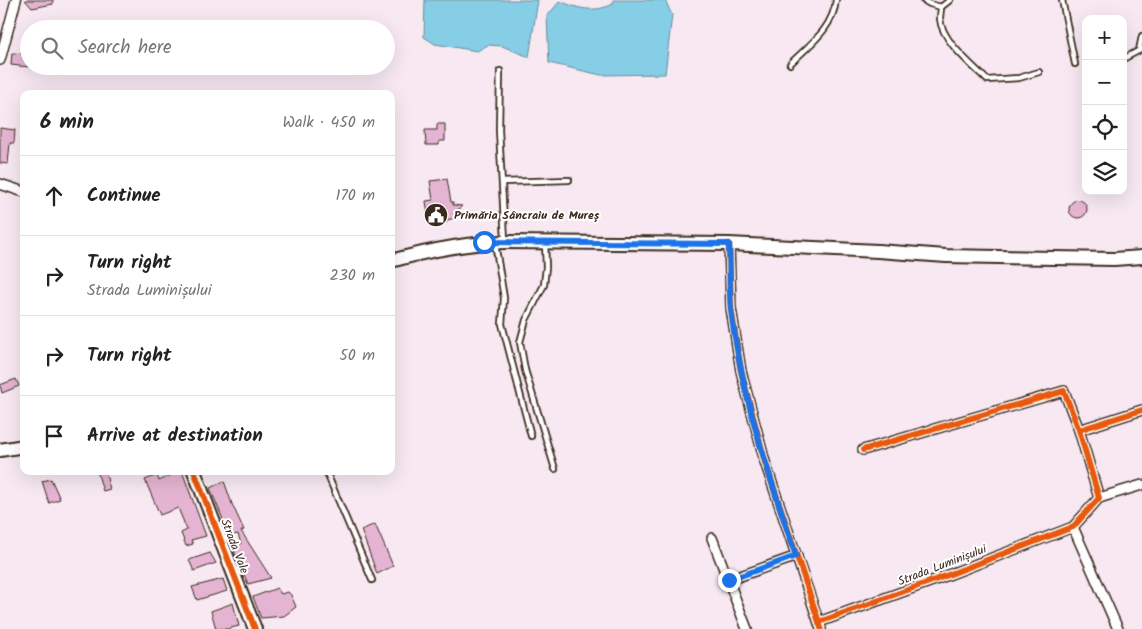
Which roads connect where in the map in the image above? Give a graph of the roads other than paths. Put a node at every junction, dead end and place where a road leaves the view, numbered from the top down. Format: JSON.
{"nodes":[{"id":1,"x":16,"y":0,"type":"edge"},
{"id":2,"x":836,"y":0,"type":"edge"},
{"id":3,"x":923,"y":0,"type":"edge"},
{"id":4,"x":950,"y":0,"type":"edge"},
{"id":5,"x":1062,"y":0,"type":"edge"},
{"id":6,"x":941,"y":7,"type":"junction"},
{"id":7,"x":1142,"y":36,"type":"edge"},
{"id":8,"x":1141,"y":49,"type":"edge"},
{"id":9,"x":1127,"y":57,"type":"edge"},
{"id":10,"x":0,"y":60,"type":"edge"},
{"id":11,"x":790,"y":64,"type":"dead end"},
{"id":12,"x":1075,"y":64,"type":"dead end"},
{"id":13,"x":500,"y":71,"type":"dead end"},
{"id":14,"x":1039,"y":72,"type":"dead end"},
{"id":15,"x":569,"y":180,"type":"dead end"},
{"id":16,"x":502,"y":182,"type":"junction"},
{"id":17,"x":0,"y":184,"type":"edge"},
{"id":18,"x":20,"y":191,"type":"edge"},
{"id":19,"x":500,"y":242,"type":"junction"},
{"id":20,"x":545,"y":242,"type":"junction"},
{"id":21,"x":729,"y":244,"type":"junction"},
{"id":22,"x":1142,"y":257,"type":"edge"},
{"id":23,"x":395,"y":260,"type":"edge"},
{"id":24,"x":1142,"y":410,"type":"edge"},
{"id":25,"x":1079,"y":430,"type":"junction"},
{"id":26,"x":531,"y":436,"type":"dead end"},
{"id":27,"x":20,"y":447,"type":"edge"},
{"id":28,"x":0,"y":450,"type":"edge"},
{"id":29,"x":863,"y":450,"type":"dead end"},
{"id":30,"x":555,"y":469,"type":"dead end"},
{"id":31,"x":196,"y":475,"type":"edge"},
{"id":32,"x":328,"y":475,"type":"edge"},
{"id":33,"x":1142,"y":485,"type":"edge"},
{"id":34,"x":1099,"y":498,"type":"junction"},
{"id":35,"x":1073,"y":527,"type":"junction"},
{"id":36,"x":712,"y":538,"type":"dead end"},
{"id":37,"x":796,"y":556,"type":"junction"},
{"id":38,"x":372,"y":580,"type":"dead end"},
{"id":39,"x":729,"y":580,"type":"junction"},
{"id":40,"x":820,"y":626,"type":"edge"},
{"id":41,"x":255,"y":629,"type":"edge"},
{"id":42,"x":746,"y":629,"type":"edge"},
{"id":43,"x":1118,"y":629,"type":"edge"}],
"edges":[{"from":1,"to":10,"type":"street"},
{"from":2,"to":11,"type":"lane"},
{"from":3,"to":6,"type":"lane"},
{"from":4,"to":6,"type":"lane"},
{"from":5,"to":12,"type":"lane"},
{"from":6,"to":14,"type":"lane"},
{"from":7,"to":8,"type":"lane"},
{"from":8,"to":9,"type":"lane"},
{"from":13,"to":16,"type":"lane"},
{"from":15,"to":16,"type":"lane"},
{"from":16,"to":19,"type":"lane"},
{"from":17,"to":18,"type":"street"},
{"from":19,"to":20,"type":"main road"},
{"from":19,"to":23,"type":"main road"},
{"from":19,"to":26,"type":"lane"},
{"from":20,"to":21,"type":"main road"},
{"from":20,"to":30,"type":"lane"},
{"from":21,"to":22,"type":"main road"},
{"from":21,"to":37,"type":"street","name":"Strada Luminișului"},
{"from":24,"to":25,"type":"street"},
{"from":25,"to":29,"type":"street"},
{"from":25,"to":34,"type":"street"},
{"from":27,"to":28,"type":"main road"},
{"from":31,"to":41,"type":"main road","name":"Strada Vale"},
{"from":32,"to":38,"type":"lane"},
{"from":33,"to":34,"type":"street"},
{"from":34,"to":35,"type":"street"},
{"from":35,"to":40,"type":"street","name":"Strada Luminișului"},
{"from":35,"to":43,"type":"street"},
{"from":36,"to":39,"type":"street"},
{"from":37,"to":39,"type":"street"},
{"from":37,"to":40,"type":"street","name":"Strada Luminișului"},
{"from":39,"to":42,"type":"street"}]}
